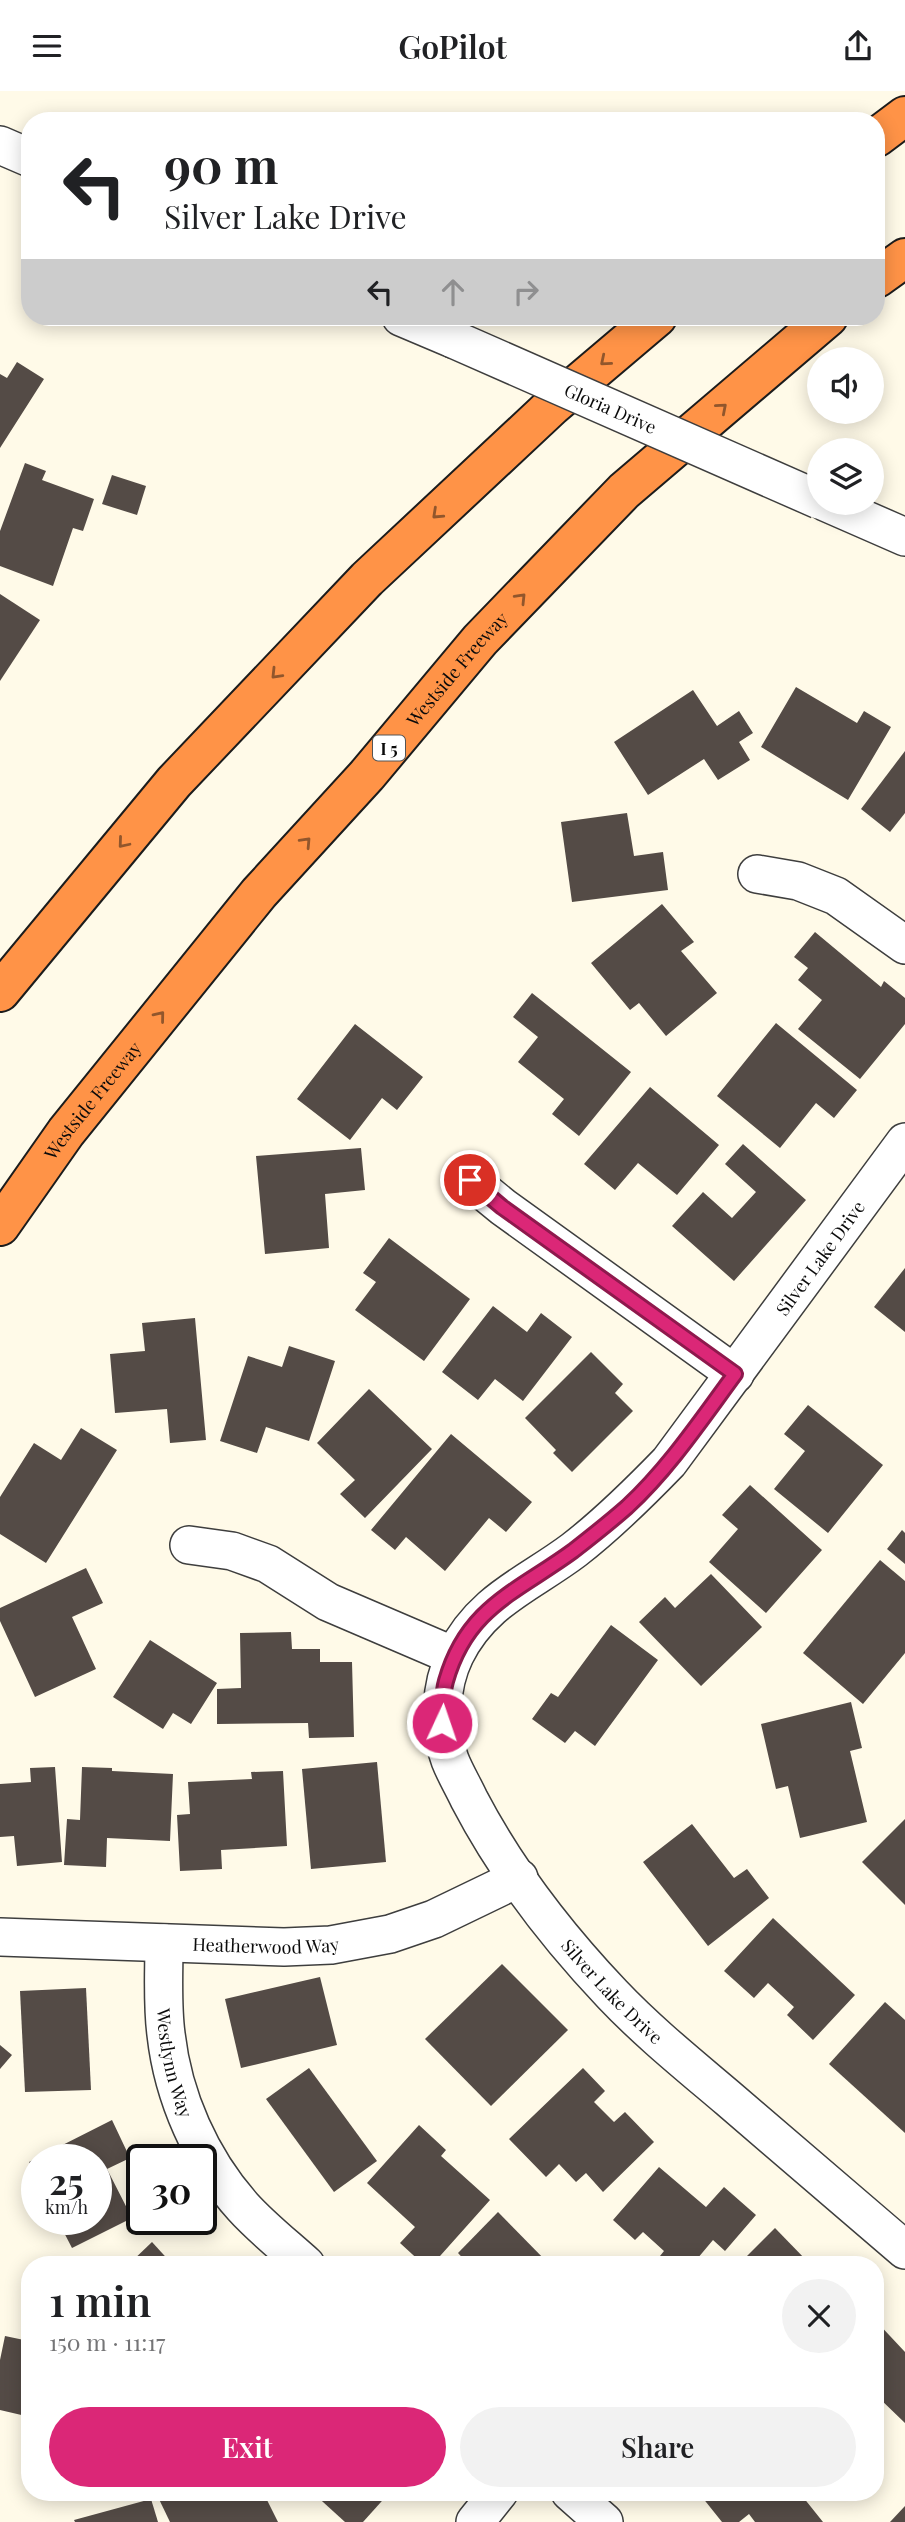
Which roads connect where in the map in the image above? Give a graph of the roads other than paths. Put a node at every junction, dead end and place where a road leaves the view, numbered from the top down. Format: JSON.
{"nodes":[{"id":1,"x":905,"y":116,"type":"edge"},
{"id":2,"x":885,"y":131,"type":"edge"},
{"id":3,"x":0,"y":145,"type":"edge"},
{"id":4,"x":21,"y":154,"type":"edge"},
{"id":5,"x":905,"y":258,"type":"edge"},
{"id":6,"x":885,"y":272,"type":"edge"},
{"id":7,"x":422,"y":326,"type":"edge"},
{"id":8,"x":646,"y":326,"type":"edge"},
{"id":9,"x":817,"y":326,"type":"edge"},
{"id":10,"x":807,"y":494,"type":"edge"},
{"id":11,"x":854,"y":515,"type":"edge"},
{"id":12,"x":905,"y":537,"type":"edge"},
{"id":13,"x":757,"y":874,"type":"dead end"},
{"id":14,"x":905,"y":945,"type":"edge"},
{"id":15,"x":0,"y":992,"type":"edge"},
{"id":16,"x":905,"y":1142,"type":"edge"},
{"id":17,"x":470,"y":1180,"type":"dead end"},
{"id":18,"x":0,"y":1226,"type":"edge"},
{"id":19,"x":735,"y":1374,"type":"junction"},
{"id":20,"x":189,"y":1545,"type":"dead end"},
{"id":21,"x":454,"y":1656,"type":"junction"},
{"id":22,"x":519,"y":1878,"type":"junction"},
{"id":23,"x":0,"y":1937,"type":"edge"},
{"id":24,"x":163,"y":1943,"type":"junction"},
{"id":25,"x":905,"y":2250,"type":"edge"},
{"id":26,"x":296,"y":2256,"type":"edge"},
{"id":27,"x":492,"y":2501,"type":"edge"},
{"id":28,"x":580,"y":2501,"type":"edge"},
{"id":29,"x":475,"y":2522,"type":"edge"},
{"id":30,"x":604,"y":2522,"type":"edge"}],
"edges":[{"from":1,"to":2,"type":"highway"},
{"from":3,"to":4,"type":"street"},
{"from":5,"to":6,"type":"highway"},
{"from":7,"to":10,"type":"street","name":"Gloria Drive","bridge":true},
{"from":8,"to":15,"type":"highway","one_way":true},
{"from":18,"to":9,"type":"highway","name":"Westside Freeway","number":"I 5","one_way":true},
{"from":11,"to":12,"type":"street","name":"Gloria Drive"},
{"from":13,"to":14,"type":"street"},
{"from":16,"to":19,"type":"street","name":"Silver Lake Drive"},
{"from":17,"to":19,"type":"street"},
{"from":19,"to":21,"type":"street","name":"Silver Lake Drive"},
{"from":20,"to":21,"type":"street"},
{"from":21,"to":22,"type":"street","name":"Silver Lake Drive"},
{"from":22,"to":24,"type":"street","name":"Heatherwood Way"},
{"from":22,"to":25,"type":"street","name":"Silver Lake Drive"},
{"from":23,"to":24,"type":"street","name":"Heatherwood Way"},
{"from":24,"to":26,"type":"street","name":"Westlynn Way"},
{"from":27,"to":29,"type":"street"},
{"from":28,"to":30,"type":"street"}]}
